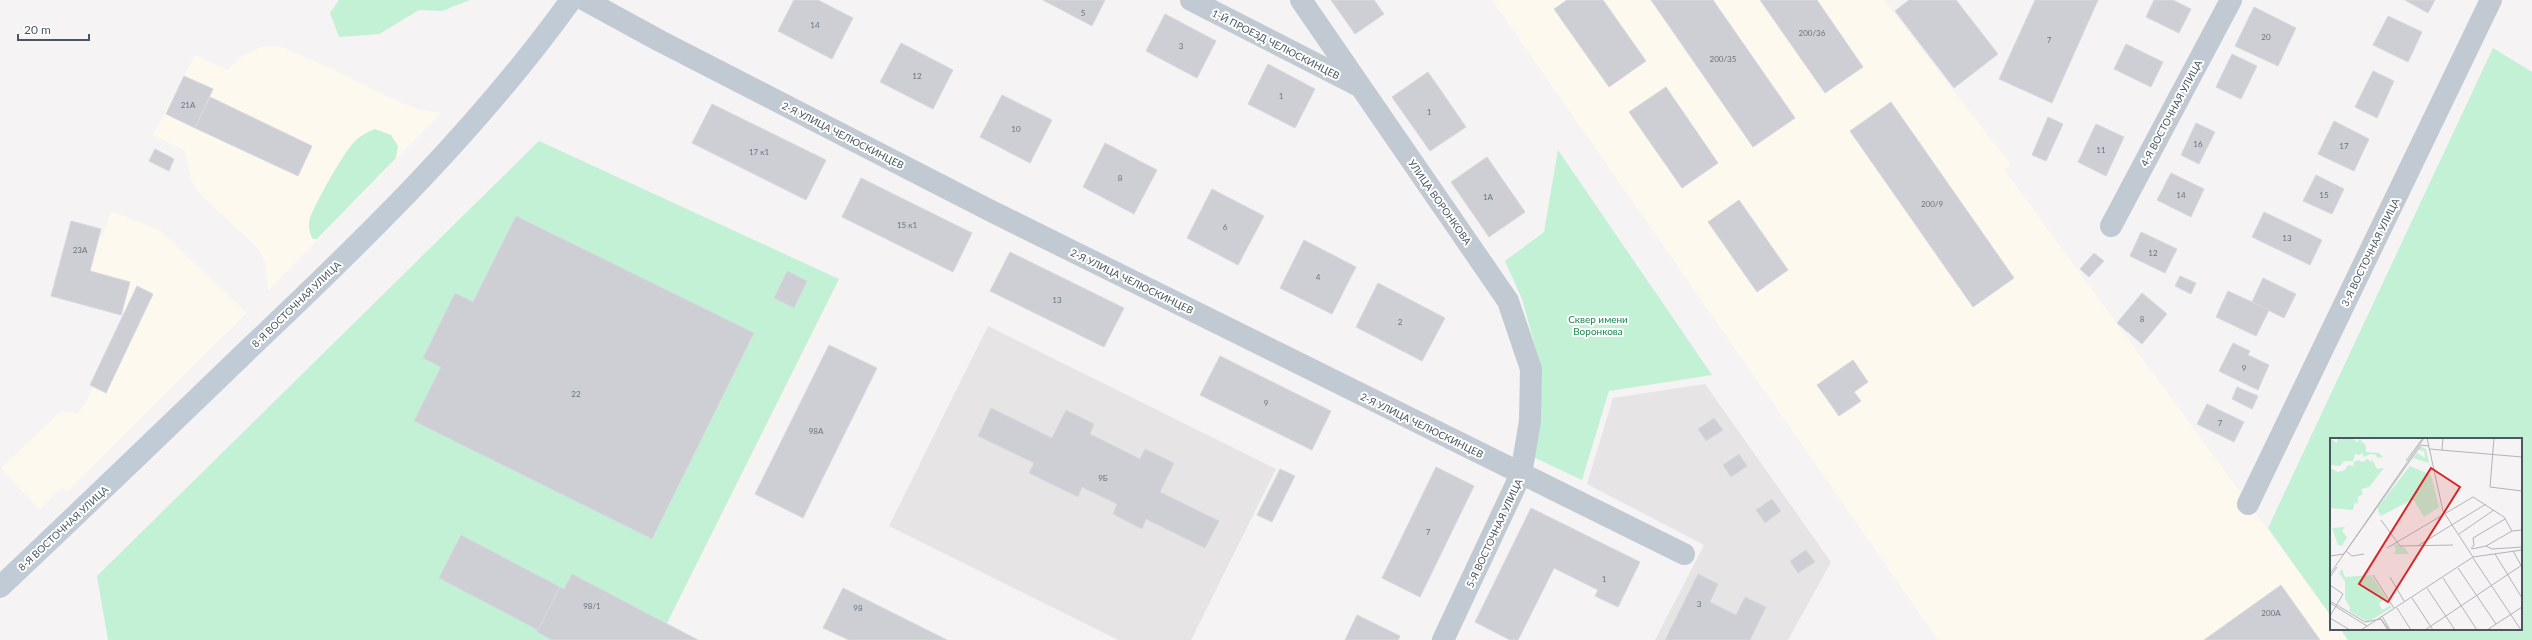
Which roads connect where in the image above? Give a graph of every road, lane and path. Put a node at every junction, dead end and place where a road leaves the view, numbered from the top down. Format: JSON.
{"nodes":[{"id":1,"x":571,"y":0,"type":"edge"},
{"id":2,"x":585,"y":0,"type":"edge"},
{"id":3,"x":1191,"y":0,"type":"edge"},
{"id":4,"x":1301,"y":0,"type":"edge"},
{"id":5,"x":2231,"y":0,"type":"edge"},
{"id":6,"x":2491,"y":0,"type":"edge"},
{"id":7,"x":1362,"y":88,"type":"junction"},
{"id":8,"x":2110,"y":226,"type":"dead end"},
{"id":9,"x":1530,"y":421,"type":"joint"},
{"id":10,"x":1521,"y":474,"type":"junction"},
{"id":11,"x":2248,"y":504,"type":"dead end"},
{"id":12,"x":1684,"y":554,"type":"dead end"},
{"id":13,"x":0,"y":587,"type":"edge"},
{"id":14,"x":1443,"y":640,"type":"edge"}],
"edges":[{"from":1,"to":13,"type":"main road","name":"8-Я ВОСТОЧНАЯ УЛИЦА"},
{"from":2,"to":10,"type":"street","name":"2-Я УЛИЦА ЧЕЛЮСКИНЦЕВ"},
{"from":3,"to":7,"type":"street","name":"1-Й ПРОЕЗД ЧЕЛЮСКИНЦЕВ"},
{"from":4,"to":7,"type":"street","name":"УЛИЦА ВОРОНКОВА"},
{"from":5,"to":8,"type":"street","name":"4-Я ВОСТОЧНАЯ УЛИЦА"},
{"from":6,"to":11,"type":"street","name":"3-Я ВОСТОЧНАЯ УЛИЦА"},
{"from":7,"to":9,"type":"street","name":"УЛИЦА ВОРОНКОВА"},
{"from":9,"to":10,"type":"street","name":"5-Я ВОСТОЧНАЯ УЛИЦА"},
{"from":10,"to":12,"type":"street","name":"2-Я УЛИЦА ЧЕЛЮСКИНЦЕВ"},
{"from":10,"to":14,"type":"street","name":"5-Я ВОСТОЧНАЯ УЛИЦА"}]}
